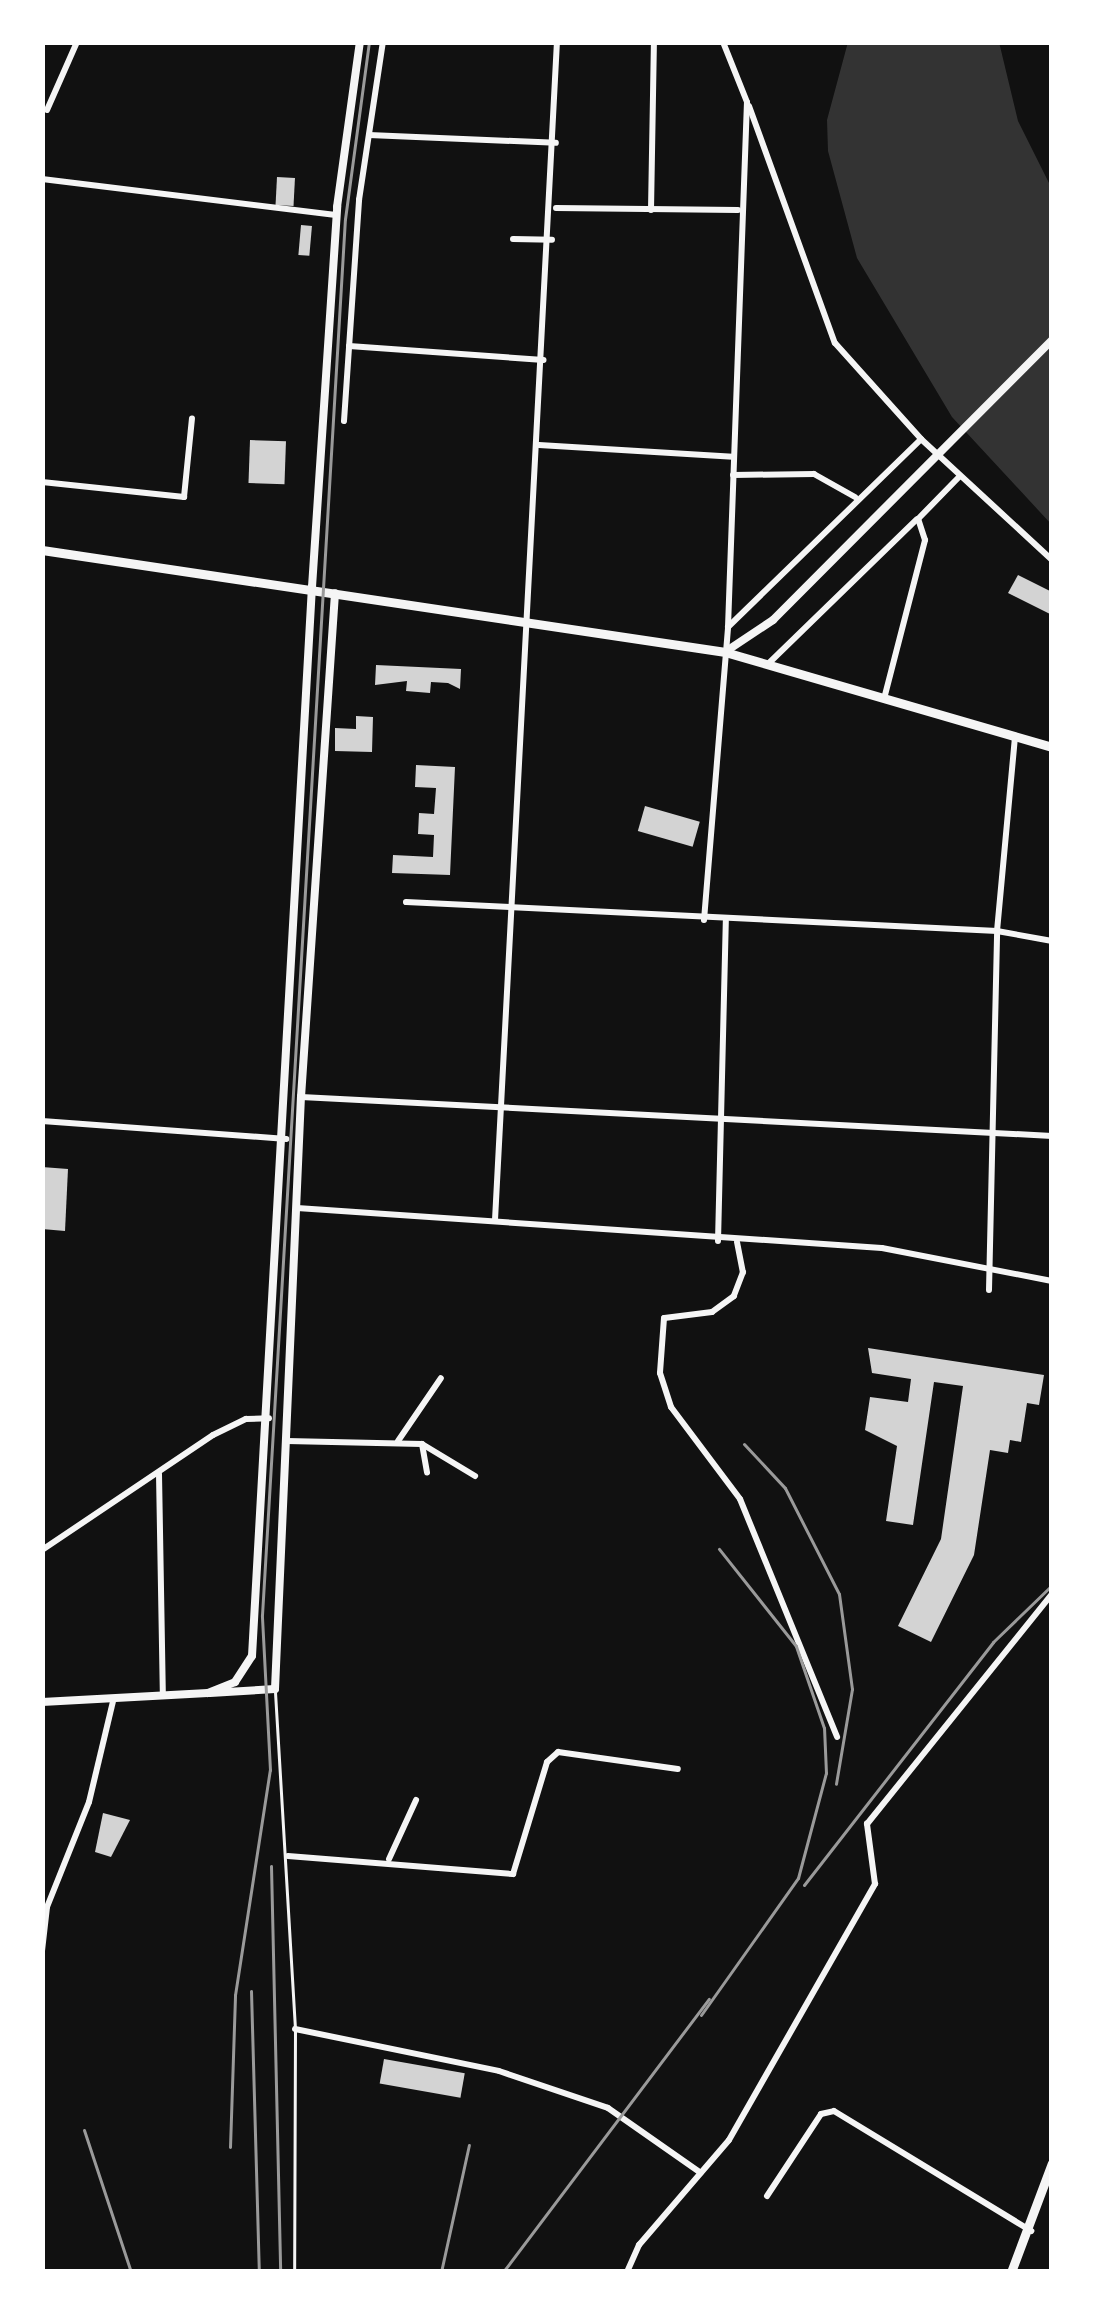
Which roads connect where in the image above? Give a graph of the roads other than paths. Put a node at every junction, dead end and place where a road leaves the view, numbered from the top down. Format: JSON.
{"nodes":[{"id":1,"x":77,"y":42,"type":"edge"},
{"id":2,"x":359,"y":42,"type":"edge"},
{"id":3,"x":383,"y":42,"type":"edge"},
{"id":4,"x":556,"y":42,"type":"edge"},
{"id":5,"x":654,"y":42,"type":"edge"},
{"id":6,"x":723,"y":42,"type":"edge"},
{"id":7,"x":747,"y":102,"type":"junction"},
{"id":8,"x":47,"y":110,"type":"dead end"},
{"id":9,"x":369,"y":135,"type":"junction"},
{"id":10,"x":556,"y":143,"type":"junction"},
{"id":11,"x":42,"y":179,"type":"edge"},
{"id":12,"x":554,"y":208,"type":"junction"},
{"id":13,"x":651,"y":210,"type":"junction"},
{"id":14,"x":738,"y":210,"type":"junction"},
{"id":15,"x":337,"y":215,"type":"junction"},
{"id":16,"x":513,"y":239,"type":"dead end"},
{"id":17,"x":552,"y":240,"type":"junction"},
{"id":18,"x":1052,"y":340,"type":"edge"},
{"id":19,"x":350,"y":346,"type":"junction"},
{"id":20,"x":545,"y":360,"type":"junction"},
{"id":21,"x":192,"y":418,"type":"dead end"},
{"id":22,"x":344,"y":421,"type":"dead end"},
{"id":23,"x":921,"y":439,"type":"junction"},
{"id":24,"x":539,"y":445,"type":"junction"},
{"id":25,"x":734,"y":457,"type":"junction"},
{"id":26,"x":733,"y":475,"type":"junction"},
{"id":27,"x":959,"y":477,"type":"junction"},
{"id":28,"x":42,"y":482,"type":"edge"},
{"id":29,"x":856,"y":498,"type":"junction"},
{"id":30,"x":918,"y":519,"type":"junction"},
{"id":31,"x":42,"y":550,"type":"edge"},
{"id":32,"x":1052,"y":560,"type":"edge"},
{"id":33,"x":312,"y":587,"type":"junction"},
{"id":34,"x":335,"y":591,"type":"junction"},
{"id":35,"x":526,"y":620,"type":"junction"},
{"id":36,"x":728,"y":627,"type":"junction"},
{"id":37,"x":724,"y":652,"type":"junction"},
{"id":38,"x":769,"y":663,"type":"junction"},
{"id":39,"x":886,"y":695,"type":"junction"},
{"id":40,"x":1015,"y":736,"type":"junction"},
{"id":41,"x":1052,"y":747,"type":"edge"},
{"id":42,"x":406,"y":902,"type":"dead end"},
{"id":43,"x":512,"y":910,"type":"junction"},
{"id":44,"x":704,"y":920,"type":"junction"},
{"id":45,"x":725,"y":921,"type":"junction"},
{"id":46,"x":998,"y":931,"type":"junction"},
{"id":47,"x":1052,"y":941,"type":"edge"},
{"id":48,"x":301,"y":1096,"type":"junction"},
{"id":49,"x":505,"y":1104,"type":"junction"},
{"id":50,"x":721,"y":1116,"type":"junction"},
{"id":51,"x":42,"y":1121,"type":"edge"},
{"id":52,"x":992,"y":1133,"type":"junction"},
{"id":53,"x":1052,"y":1136,"type":"edge"},
{"id":54,"x":286,"y":1138,"type":"junction"},
{"id":55,"x":297,"y":1208,"type":"junction"},
{"id":56,"x":495,"y":1220,"type":"junction"},
{"id":57,"x":718,"y":1242,"type":"junction"},
{"id":58,"x":737,"y":1242,"type":"junction"},
{"id":59,"x":989,"y":1264,"type":"junction"},
{"id":60,"x":1052,"y":1281,"type":"edge"},
{"id":61,"x":989,"y":1290,"type":"dead end"},
{"id":62,"x":441,"y":1378,"type":"dead end"},
{"id":63,"x":269,"y":1418,"type":"junction"},
{"id":64,"x":283,"y":1441,"type":"junction"},
{"id":65,"x":398,"y":1441,"type":"junction"},
{"id":66,"x":422,"y":1444,"type":"junction"},
{"id":67,"x":159,"y":1473,"type":"junction"},
{"id":68,"x":427,"y":1473,"type":"dead end"},
{"id":69,"x":475,"y":1476,"type":"dead end"},
{"id":70,"x":42,"y":1550,"type":"edge"},
{"id":71,"x":1052,"y":1594,"type":"edge"},
{"id":72,"x":275,"y":1689,"type":"junction"},
{"id":73,"x":208,"y":1693,"type":"junction"},
{"id":74,"x":163,"y":1699,"type":"junction"},
{"id":75,"x":113,"y":1701,"type":"junction"},
{"id":76,"x":42,"y":1702,"type":"edge"},
{"id":77,"x":838,"y":1738,"type":"dead end"},
{"id":78,"x":678,"y":1769,"type":"dead end"},
{"id":79,"x":416,"y":1800,"type":"dead end"},
{"id":80,"x":288,"y":1856,"type":"junction"},
{"id":81,"x":389,"y":1858,"type":"junction"},
{"id":82,"x":42,"y":1951,"type":"edge"},
{"id":83,"x":295,"y":2029,"type":"junction"},
{"id":84,"x":1052,"y":2163,"type":"edge"},
{"id":85,"x":701,"y":2173,"type":"junction"},
{"id":86,"x":767,"y":2196,"type":"dead end"},
{"id":87,"x":1047,"y":2198,"type":"edge"},
{"id":88,"x":1031,"y":2231,"type":"junction"},
{"id":89,"x":294,"y":2272,"type":"edge"},
{"id":90,"x":627,"y":2272,"type":"edge"},
{"id":91,"x":1011,"y":2272,"type":"edge"}],
"edges":[{"from":1,"to":8,"type":"street"},
{"from":2,"to":15,"type":"main road"},
{"from":3,"to":9,"type":"street"},
{"from":4,"to":10,"type":"street"},
{"from":5,"to":13,"type":"street"},
{"from":6,"to":7,"type":"street"},
{"from":7,"to":14,"type":"street"},
{"from":7,"to":23,"type":"street"},
{"from":9,"to":10,"type":"street"},
{"from":9,"to":19,"type":"street"},
{"from":10,"to":12,"type":"street"},
{"from":11,"to":15,"type":"street"},
{"from":12,"to":13,"type":"street"},
{"from":12,"to":17,"type":"street"},
{"from":13,"to":14,"type":"street"},
{"from":14,"to":25,"type":"street"},
{"from":15,"to":33,"type":"main road"},
{"from":16,"to":17,"type":"street"},
{"from":17,"to":20,"type":"street"},
{"from":18,"to":37,"type":"main road"},
{"from":19,"to":20,"type":"street"},
{"from":19,"to":22,"type":"street"},
{"from":20,"to":24,"type":"street"},
{"from":21,"to":28,"type":"street"},
{"from":23,"to":27,"type":"street"},
{"from":23,"to":29,"type":"street"},
{"from":24,"to":25,"type":"street"},
{"from":24,"to":35,"type":"street"},
{"from":25,"to":26,"type":"street"},
{"from":26,"to":29,"type":"street"},
{"from":26,"to":36,"type":"street"},
{"from":27,"to":30,"type":"street"},
{"from":27,"to":32,"type":"street"},
{"from":29,"to":36,"type":"street"},
{"from":30,"to":38,"type":"street"},
{"from":30,"to":39,"type":"street"},
{"from":31,"to":33,"type":"main road"},
{"from":33,"to":34,"type":"main road"},
{"from":33,"to":54,"type":"main road"},
{"from":34,"to":35,"type":"main road"},
{"from":34,"to":48,"type":"main road"},
{"from":35,"to":37,"type":"main road"},
{"from":35,"to":43,"type":"street"},
{"from":36,"to":37,"type":"street"},
{"from":37,"to":38,"type":"main road"},
{"from":37,"to":44,"type":"street"},
{"from":38,"to":39,"type":"main road"},
{"from":39,"to":40,"type":"main road"},
{"from":40,"to":41,"type":"main road"},
{"from":40,"to":46,"type":"street"},
{"from":42,"to":43,"type":"street"},
{"from":43,"to":44,"type":"street"},
{"from":43,"to":49,"type":"street"},
{"from":44,"to":45,"type":"street"},
{"from":45,"to":46,"type":"street"},
{"from":45,"to":50,"type":"street"},
{"from":46,"to":47,"type":"street"},
{"from":46,"to":52,"type":"street"},
{"from":48,"to":49,"type":"street"},
{"from":48,"to":55,"type":"main road"},
{"from":49,"to":50,"type":"street"},
{"from":49,"to":56,"type":"street"},
{"from":50,"to":52,"type":"street"},
{"from":50,"to":57,"type":"street"},
{"from":51,"to":54,"type":"street"},
{"from":52,"to":53,"type":"street"},
{"from":52,"to":59,"type":"street"},
{"from":54,"to":63,"type":"main road"},
{"from":55,"to":56,"type":"street"},
{"from":55,"to":64,"type":"main road"},
{"from":56,"to":57,"type":"street"},
{"from":57,"to":58,"type":"street"},
{"from":58,"to":59,"type":"street"},
{"from":58,"to":77,"type":"street"},
{"from":59,"to":60,"type":"street"},
{"from":59,"to":61,"type":"street"},
{"from":62,"to":65,"type":"street"},
{"from":63,"to":67,"type":"street"},
{"from":63,"to":73,"type":"main road"},
{"from":64,"to":65,"type":"street"},
{"from":64,"to":72,"type":"main road"},
{"from":65,"to":66,"type":"street"},
{"from":66,"to":68,"type":"street"},
{"from":66,"to":69,"type":"street"},
{"from":67,"to":70,"type":"street"},
{"from":67,"to":74,"type":"street"},
{"from":71,"to":85,"type":"street"},
{"from":72,"to":73,"type":"main road"},
{"from":72,"to":80,"type":"lane"},
{"from":73,"to":74,"type":"main road"},
{"from":74,"to":75,"type":"main road"},
{"from":75,"to":76,"type":"main road"},
{"from":75,"to":82,"type":"street"},
{"from":78,"to":81,"type":"street"},
{"from":79,"to":81,"type":"street"},
{"from":80,"to":81,"type":"street"},
{"from":80,"to":83,"type":"lane"},
{"from":83,"to":85,"type":"street"},
{"from":83,"to":89,"type":"lane"},
{"from":84,"to":87,"type":"main road"},
{"from":85,"to":90,"type":"street"},
{"from":86,"to":88,"type":"street"},
{"from":87,"to":88,"type":"main road"},
{"from":88,"to":91,"type":"main road"}]}
